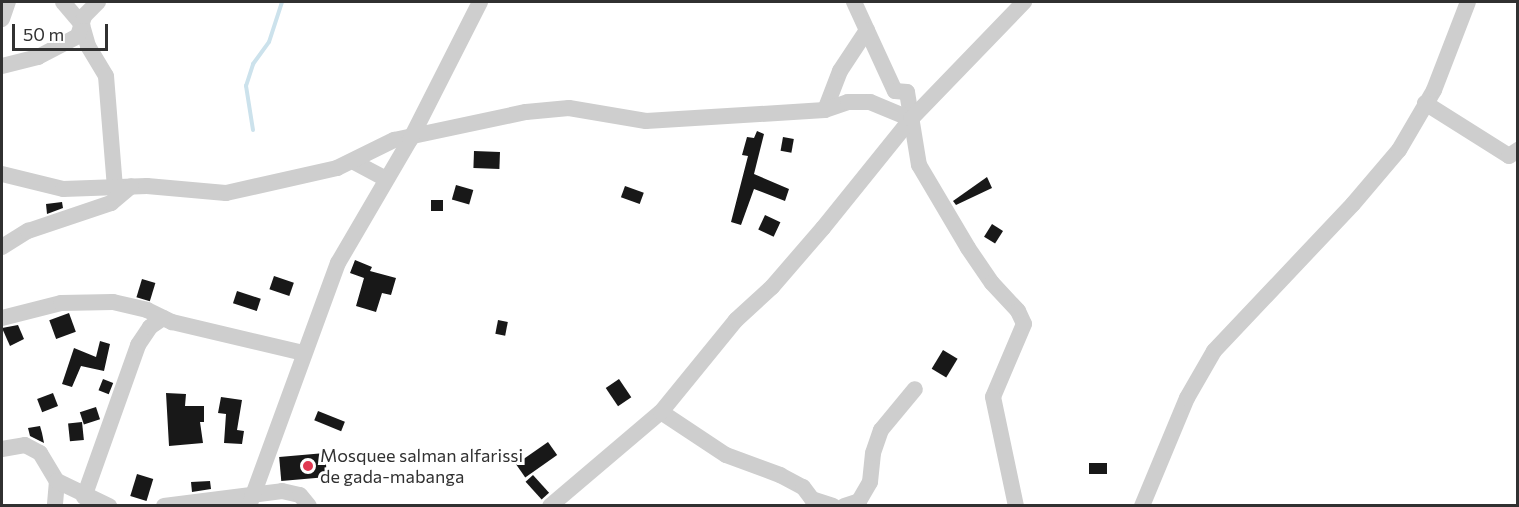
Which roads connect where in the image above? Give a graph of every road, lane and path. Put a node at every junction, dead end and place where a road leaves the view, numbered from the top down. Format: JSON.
{"nodes":[{"id":1,"x":8,"y":2,"type":"edge"},
{"id":2,"x":63,"y":2,"type":"edge"},
{"id":3,"x":98,"y":2,"type":"edge"},
{"id":4,"x":480,"y":2,"type":"edge"},
{"id":5,"x":854,"y":2,"type":"edge"},
{"id":6,"x":1024,"y":2,"type":"edge"},
{"id":7,"x":1468,"y":2,"type":"edge"},
{"id":8,"x":2,"y":19,"type":"edge"},
{"id":9,"x":82,"y":25,"type":"junction"},
{"id":10,"x":867,"y":30,"type":"junction"},
{"id":11,"x":2,"y":66,"type":"edge"},
{"id":12,"x":1425,"y":104,"type":"junction"},
{"id":13,"x":825,"y":110,"type":"junction"},
{"id":14,"x":911,"y":119,"type":"junction"},
{"id":15,"x":410,"y":140,"type":"junction"},
{"id":16,"x":1518,"y":150,"type":"edge"},
{"id":17,"x":354,"y":162,"type":"junction"},
{"id":18,"x":2,"y":174,"type":"edge"},
{"id":19,"x":386,"y":179,"type":"junction"},
{"id":20,"x":123,"y":186,"type":"junction"},
{"id":21,"x":2,"y":247,"type":"edge"},
{"id":22,"x":2,"y":318,"type":"edge"},
{"id":23,"x":163,"y":318,"type":"junction"},
{"id":24,"x":303,"y":354,"type":"junction"},
{"id":25,"x":915,"y":389,"type":"dead end"},
{"id":26,"x":661,"y":412,"type":"junction"},
{"id":27,"x":2,"y":449,"type":"edge"},
{"id":28,"x":57,"y":481,"type":"junction"},
{"id":29,"x":84,"y":497,"type":"junction"},
{"id":30,"x":251,"y":501,"type":"edge"},
{"id":31,"x":188,"y":505,"type":"edge"},
{"id":32,"x":55,"y":506,"type":"edge"},
{"id":33,"x":109,"y":506,"type":"edge"},
{"id":34,"x":164,"y":506,"type":"edge"},
{"id":35,"x":309,"y":506,"type":"edge"},
{"id":36,"x":550,"y":506,"type":"edge"},
{"id":37,"x":833,"y":506,"type":"edge"},
{"id":38,"x":844,"y":506,"type":"edge"},
{"id":39,"x":1016,"y":506,"type":"edge"},
{"id":40,"x":1142,"y":506,"type":"edge"}],
"edges":[{"from":1,"to":8,"type":"street"},
{"from":2,"to":9,"type":"street"},
{"from":3,"to":9,"type":"street"},
{"from":4,"to":15,"type":"street"},
{"from":5,"to":10,"type":"street"},
{"from":6,"to":14,"type":"street"},
{"from":7,"to":12,"type":"street"},
{"from":9,"to":11,"type":"street"},
{"from":9,"to":20,"type":"street"},
{"from":10,"to":13,"type":"street"},
{"from":10,"to":14,"type":"street"},
{"from":12,"to":16,"type":"street"},
{"from":12,"to":40,"type":"street"},
{"from":13,"to":14,"type":"street"},
{"from":13,"to":15,"type":"street"},
{"from":14,"to":26,"type":"street"},
{"from":14,"to":39,"type":"street"},
{"from":15,"to":17,"type":"street"},
{"from":15,"to":19,"type":"street"},
{"from":17,"to":19,"type":"street"},
{"from":17,"to":20,"type":"street"},
{"from":18,"to":20,"type":"street"},
{"from":19,"to":24,"type":"street"},
{"from":20,"to":21,"type":"street"},
{"from":22,"to":23,"type":"street"},
{"from":23,"to":24,"type":"street"},
{"from":23,"to":29,"type":"street"},
{"from":24,"to":30,"type":"street"},
{"from":25,"to":38,"type":"street"},
{"from":26,"to":36,"type":"street"},
{"from":26,"to":37,"type":"street"},
{"from":27,"to":28,"type":"street"},
{"from":28,"to":29,"type":"street"},
{"from":28,"to":32,"type":"street"},
{"from":29,"to":33,"type":"street"},
{"from":30,"to":31,"type":"street"},
{"from":30,"to":35,"type":"street"},
{"from":31,"to":34,"type":"street"}]}
